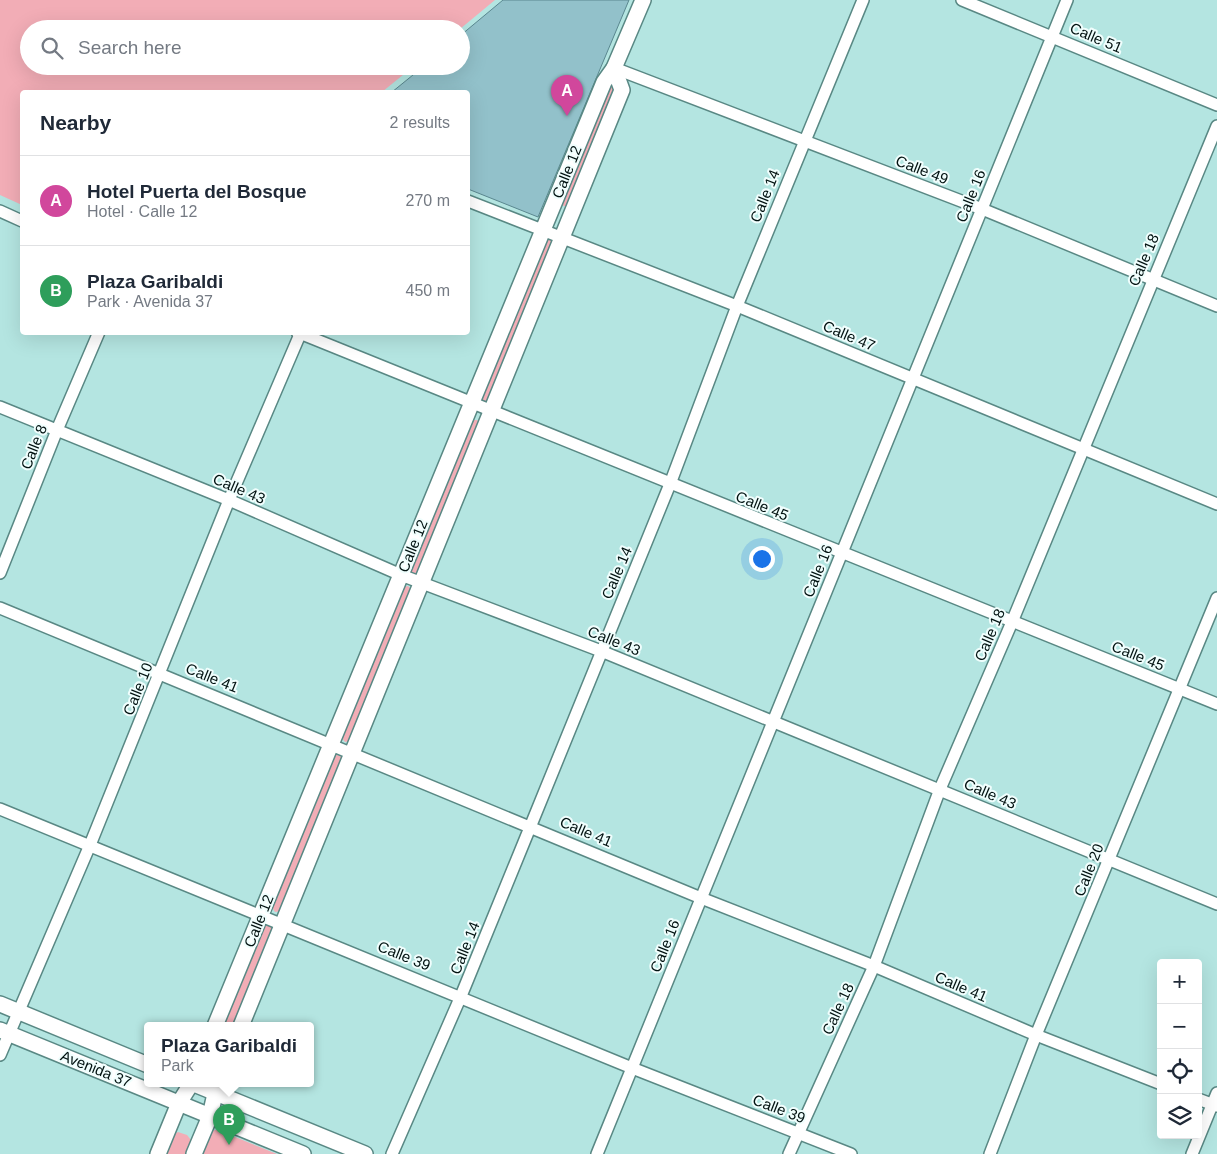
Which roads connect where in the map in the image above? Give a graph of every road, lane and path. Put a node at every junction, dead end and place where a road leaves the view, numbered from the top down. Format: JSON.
{"nodes":[{"id":1,"x":643,"y":0,"type":"edge"},
{"id":2,"x":863,"y":0,"type":"edge"},
{"id":3,"x":962,"y":0,"type":"edge"},
{"id":4,"x":1067,"y":0,"type":"edge"},
{"id":5,"x":1052,"y":37,"type":"junction"},
{"id":6,"x":614,"y":68,"type":"junction"},
{"id":7,"x":1217,"y":105,"type":"edge"},
{"id":8,"x":1217,"y":126,"type":"edge"},
{"id":9,"x":804,"y":142,"type":"junction"},
{"id":10,"x":470,"y":202,"type":"edge"},
{"id":11,"x":982,"y":209,"type":"junction"},
{"id":12,"x":0,"y":212,"type":"edge"},
{"id":13,"x":20,"y":220,"type":"edge"},
{"id":14,"x":543,"y":230,"type":"junction"},
{"id":15,"x":562,"y":238,"type":"junction"},
{"id":16,"x":1152,"y":280,"type":"junction"},
{"id":17,"x":737,"y":306,"type":"junction"},
{"id":18,"x":1217,"y":306,"type":"edge"},
{"id":19,"x":99,"y":335,"type":"edge"},
{"id":20,"x":299,"y":335,"type":"edge"},
{"id":21,"x":305,"y":335,"type":"edge"},
{"id":22,"x":912,"y":379,"type":"junction"},
{"id":23,"x":472,"y":404,"type":"junction"},
{"id":24,"x":0,"y":407,"type":"edge"},
{"id":25,"x":491,"y":411,"type":"junction"},
{"id":26,"x":57,"y":430,"type":"junction"},
{"id":27,"x":1082,"y":448,"type":"junction"},
{"id":28,"x":670,"y":484,"type":"junction"},
{"id":29,"x":229,"y":500,"type":"junction"},
{"id":30,"x":1217,"y":504,"type":"edge"},
{"id":31,"x":841,"y":554,"type":"junction"},
{"id":32,"x":0,"y":573,"type":"edge"},
{"id":33,"x":401,"y":575,"type":"junction"},
{"id":34,"x":422,"y":582,"type":"junction"},
{"id":35,"x":1217,"y":598,"type":"edge"},
{"id":36,"x":0,"y":608,"type":"edge"},
{"id":37,"x":1012,"y":622,"type":"junction"},
{"id":38,"x":601,"y":651,"type":"junction"},
{"id":39,"x":160,"y":673,"type":"junction"},
{"id":40,"x":1180,"y":689,"type":"junction"},
{"id":41,"x":1217,"y":704,"type":"edge"},
{"id":42,"x":773,"y":721,"type":"junction"},
{"id":43,"x":332,"y":744,"type":"junction"},
{"id":44,"x":352,"y":752,"type":"junction"},
{"id":45,"x":940,"y":790,"type":"junction"},
{"id":46,"x":0,"y":809,"type":"edge"},
{"id":47,"x":531,"y":825,"type":"junction"},
{"id":48,"x":90,"y":845,"type":"junction"},
{"id":49,"x":1108,"y":861,"type":"junction"},
{"id":50,"x":701,"y":898,"type":"junction"},
{"id":51,"x":1217,"y":904,"type":"edge"},
{"id":52,"x":261,"y":915,"type":"junction"},
{"id":53,"x":283,"y":924,"type":"junction"},
{"id":54,"x":874,"y":966,"type":"junction"},
{"id":55,"x":461,"y":996,"type":"junction"},
{"id":56,"x":0,"y":1004,"type":"edge"},
{"id":57,"x":17,"y":1011,"type":"junction"},
{"id":58,"x":217,"y":1022,"type":"edge"},
{"id":59,"x":243,"y":1022,"type":"edge"},
{"id":60,"x":4,"y":1032,"type":"edge"},
{"id":61,"x":1036,"y":1035,"type":"junction"},
{"id":62,"x":0,"y":1055,"type":"edge"},
{"id":63,"x":144,"y":1063,"type":"edge"},
{"id":64,"x":632,"y":1068,"type":"junction"},
{"id":65,"x":1157,"y":1082,"type":"edge"},
{"id":66,"x":191,"y":1087,"type":"edge"},
{"id":67,"x":216,"y":1088,"type":"edge"},
{"id":68,"x":1202,"y":1099,"type":"edge"},
{"id":69,"x":1216,"y":1101,"type":"edge"},
{"id":70,"x":179,"y":1103,"type":"junction"},
{"id":71,"x":210,"y":1116,"type":"junction"},
{"id":72,"x":798,"y":1132,"type":"junction"},
{"id":73,"x":158,"y":1154,"type":"edge"},
{"id":74,"x":194,"y":1154,"type":"edge"},
{"id":75,"x":303,"y":1154,"type":"edge"},
{"id":76,"x":365,"y":1154,"type":"edge"},
{"id":77,"x":392,"y":1154,"type":"edge"},
{"id":78,"x":597,"y":1154,"type":"edge"},
{"id":79,"x":789,"y":1154,"type":"edge"},
{"id":80,"x":851,"y":1154,"type":"edge"},
{"id":81,"x":990,"y":1154,"type":"edge"},
{"id":82,"x":1192,"y":1154,"type":"edge"}],
"edges":[{"from":1,"to":6,"type":"street","name":"Calle 12"},
{"from":2,"to":9,"type":"street","name":"Calle 14"},
{"from":3,"to":5,"type":"street","name":"Calle 51"},
{"from":4,"to":5,"type":"street","name":"Calle 16"},
{"from":5,"to":7,"type":"street","name":"Calle 51"},
{"from":5,"to":11,"type":"street","name":"Calle 16"},
{"from":6,"to":9,"type":"street","name":"Calle 49"},
{"from":6,"to":14,"type":"street","name":"Calle 12"},
{"from":6,"to":15,"type":"street","name":"Calle 12"},
{"from":8,"to":16,"type":"street","name":"Calle 18"},
{"from":9,"to":11,"type":"street","name":"Calle 49"},
{"from":9,"to":17,"type":"street","name":"Calle 14"},
{"from":10,"to":14,"type":"street","name":"Calle 47"},
{"from":11,"to":16,"type":"street","name":"Calle 49"},
{"from":11,"to":22,"type":"street","name":"Calle 16"},
{"from":12,"to":13,"type":"street"},
{"from":14,"to":15,"type":"street","name":"Calle 47"},
{"from":14,"to":23,"type":"street","name":"Calle 12"},
{"from":15,"to":17,"type":"street","name":"Calle 47"},
{"from":15,"to":25,"type":"street","name":"Calle 12"},
{"from":16,"to":18,"type":"street","name":"Calle 49"},
{"from":16,"to":27,"type":"street","name":"Calle 18"},
{"from":17,"to":22,"type":"street","name":"Calle 47"},
{"from":17,"to":28,"type":"street","name":"Calle 14"},
{"from":19,"to":26,"type":"street","name":"Calle 8"},
{"from":20,"to":29,"type":"street","name":"Calle 10"},
{"from":21,"to":23,"type":"street","name":"Calle 45"},
{"from":22,"to":27,"type":"street","name":"Calle 47"},
{"from":22,"to":31,"type":"street","name":"Calle 16"},
{"from":23,"to":25,"type":"street","name":"Calle 45"},
{"from":23,"to":33,"type":"street","name":"Calle 12"},
{"from":24,"to":26,"type":"street","name":"Calle 43"},
{"from":25,"to":28,"type":"street","name":"Calle 45"},
{"from":25,"to":34,"type":"street","name":"Calle 12"},
{"from":26,"to":29,"type":"street","name":"Calle 43"},
{"from":26,"to":32,"type":"street","name":"Calle 8"},
{"from":27,"to":30,"type":"street","name":"Calle 47"},
{"from":27,"to":37,"type":"street","name":"Calle 18"},
{"from":28,"to":31,"type":"street","name":"Calle 45"},
{"from":28,"to":38,"type":"street","name":"Calle 14"},
{"from":29,"to":33,"type":"street","name":"Calle 43"},
{"from":29,"to":39,"type":"street","name":"Calle 10"},
{"from":31,"to":37,"type":"street","name":"Calle 45"},
{"from":31,"to":42,"type":"street","name":"Calle 16"},
{"from":33,"to":34,"type":"street","name":"Calle 43"},
{"from":33,"to":43,"type":"street","name":"Calle 12"},
{"from":34,"to":38,"type":"street","name":"Calle 43"},
{"from":34,"to":44,"type":"street","name":"Calle 12"},
{"from":35,"to":40,"type":"street","name":"Calle 20"},
{"from":36,"to":39,"type":"street","name":"Calle 41"},
{"from":37,"to":40,"type":"street","name":"Calle 45"},
{"from":37,"to":45,"type":"street","name":"Calle 18"},
{"from":38,"to":42,"type":"street","name":"Calle 43"},
{"from":38,"to":47,"type":"street","name":"Calle 14"},
{"from":39,"to":43,"type":"street","name":"Calle 41"},
{"from":39,"to":48,"type":"street","name":"Calle 10"},
{"from":40,"to":41,"type":"street","name":"Calle 45"},
{"from":40,"to":49,"type":"street","name":"Calle 20"},
{"from":42,"to":45,"type":"street","name":"Calle 43"},
{"from":42,"to":50,"type":"street","name":"Calle 16"},
{"from":43,"to":44,"type":"street","name":"Calle 41"},
{"from":43,"to":52,"type":"street","name":"Calle 12"},
{"from":44,"to":47,"type":"street","name":"Calle 41"},
{"from":44,"to":53,"type":"street","name":"Calle 12"},
{"from":45,"to":49,"type":"street","name":"Calle 43"},
{"from":45,"to":54,"type":"street","name":"Calle 18"},
{"from":46,"to":48,"type":"street","name":"Calle 39"},
{"from":47,"to":50,"type":"street","name":"Calle 41"},
{"from":47,"to":55,"type":"street","name":"Calle 14"},
{"from":48,"to":52,"type":"street","name":"Calle 39"},
{"from":48,"to":57,"type":"street","name":"Calle 10"},
{"from":49,"to":51,"type":"street","name":"Calle 43"},
{"from":49,"to":61,"type":"street","name":"Calle 20"},
{"from":50,"to":54,"type":"street","name":"Calle 41"},
{"from":50,"to":64,"type":"street","name":"Calle 16"},
{"from":52,"to":53,"type":"street","name":"Calle 39"},
{"from":52,"to":58,"type":"street","name":"Calle 12"},
{"from":53,"to":55,"type":"street","name":"Calle 39"},
{"from":53,"to":59,"type":"street","name":"Calle 12"},
{"from":54,"to":61,"type":"street","name":"Calle 41"},
{"from":54,"to":72,"type":"street","name":"Calle 18"},
{"from":55,"to":64,"type":"street","name":"Calle 39"},
{"from":55,"to":77,"type":"street","name":"Calle 14"},
{"from":56,"to":57,"type":"street","name":"Avenida 37"},
{"from":57,"to":60,"type":"street","name":"Calle 10"},
{"from":57,"to":63,"type":"street","name":"Avenida 37"},
{"from":60,"to":62,"type":"street","name":"Calle 10"},
{"from":60,"to":70,"type":"street","name":"Avenida 37"},
{"from":61,"to":65,"type":"street","name":"Calle 41"},
{"from":61,"to":81,"type":"street","name":"Calle 20"},
{"from":64,"to":72,"type":"street","name":"Calle 39"},
{"from":64,"to":78,"type":"street","name":"Calle 16"},
{"from":66,"to":70,"type":"street"},
{"from":67,"to":71,"type":"street"},
{"from":67,"to":76,"type":"street"},
{"from":68,"to":69,"type":"street"},
{"from":69,"to":82,"type":"street"},
{"from":70,"to":71,"type":"street","name":"Avenida 37"},
{"from":70,"to":73,"type":"street"},
{"from":71,"to":74,"type":"street"},
{"from":71,"to":75,"type":"street","name":"Avenida 37"},
{"from":72,"to":79,"type":"street","name":"Calle 18"},
{"from":72,"to":80,"type":"street","name":"Calle 39"}]}
